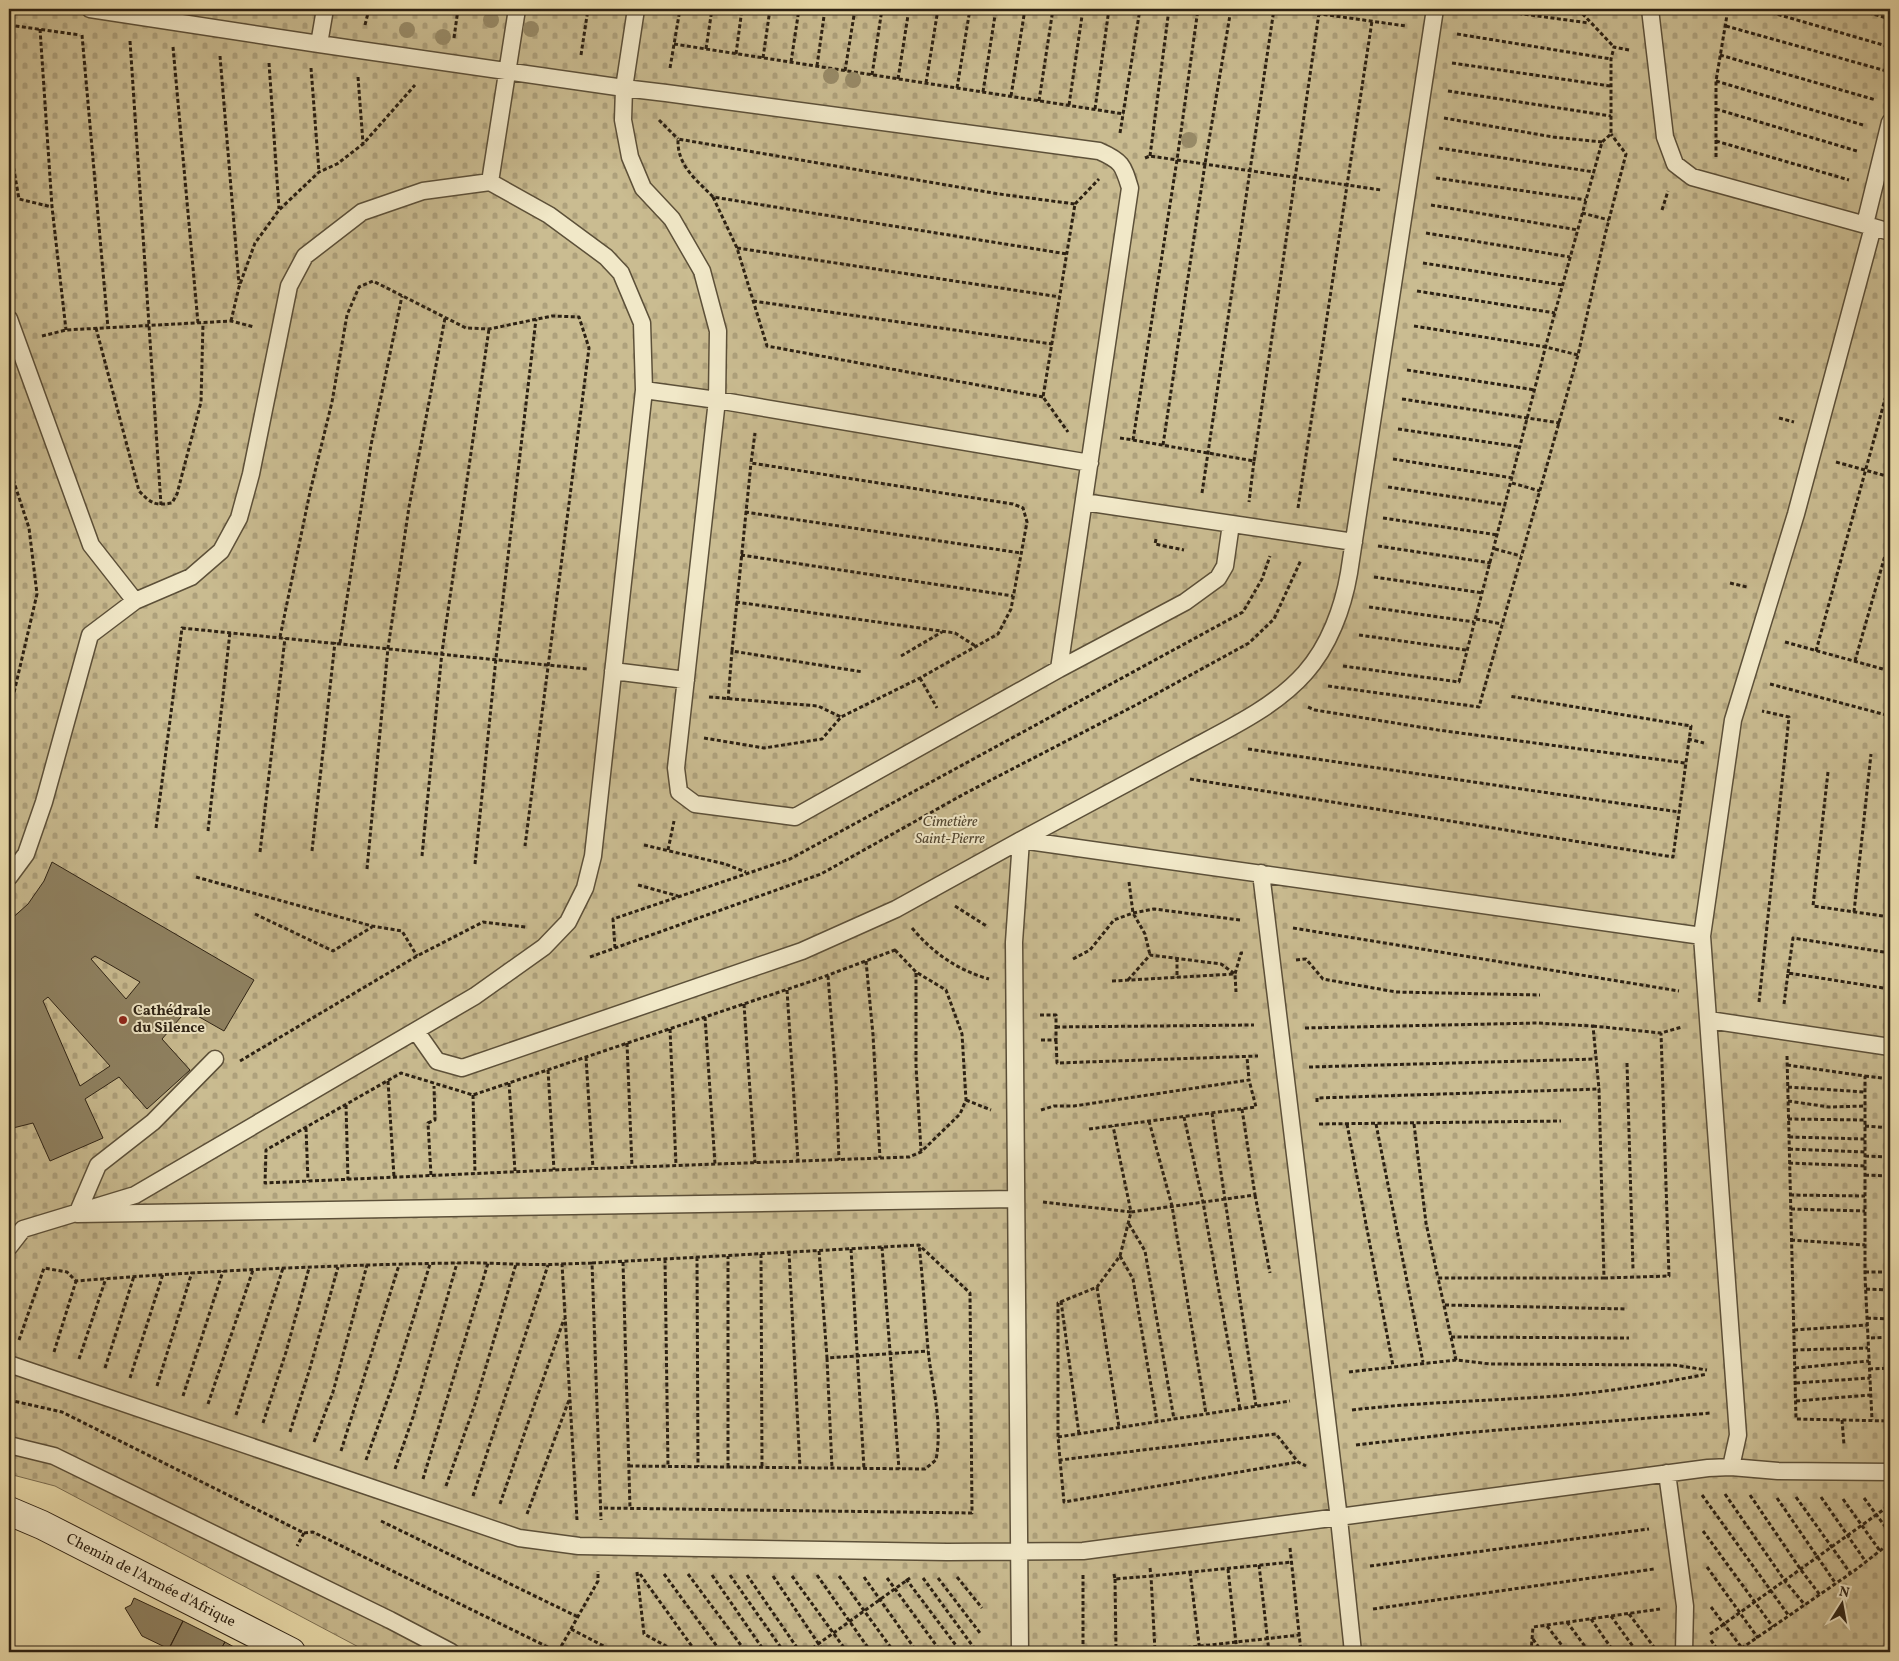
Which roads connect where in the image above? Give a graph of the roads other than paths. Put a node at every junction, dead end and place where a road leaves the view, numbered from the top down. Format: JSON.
{"nodes":[{"id":1,"x":90,"y":9,"type":"edge"},
{"id":2,"x":325,"y":9,"type":"edge"},
{"id":3,"x":517,"y":9,"type":"edge"},
{"id":4,"x":636,"y":9,"type":"edge"},
{"id":5,"x":1435,"y":9,"type":"edge"},
{"id":6,"x":1650,"y":9,"type":"edge"},
{"id":7,"x":319,"y":44,"type":"junction"},
{"id":8,"x":508,"y":71,"type":"junction"},
{"id":9,"x":624,"y":88,"type":"junction"},
{"id":10,"x":1889,"y":127,"type":"edge"},
{"id":11,"x":490,"y":182,"type":"junction"},
{"id":12,"x":1869,"y":225,"type":"junction"},
{"id":13,"x":1890,"y":232,"type":"edge"},
{"id":14,"x":9,"y":320,"type":"edge"},
{"id":15,"x":644,"y":390,"type":"junction"},
{"id":16,"x":717,"y":400,"type":"junction"},
{"id":17,"x":1090,"y":463,"type":"junction"},
{"id":18,"x":1084,"y":502,"type":"junction"},
{"id":19,"x":1238,"y":525,"type":"junction"},
{"id":20,"x":1354,"y":542,"type":"junction"},
{"id":21,"x":135,"y":601,"type":"junction"},
{"id":22,"x":1059,"y":669,"type":"junction"},
{"id":23,"x":614,"y":671,"type":"junction"},
{"id":24,"x":686,"y":686,"type":"junction"},
{"id":25,"x":1021,"y":840,"type":"junction"},
{"id":26,"x":1261,"y":873,"type":"junction"},
{"id":27,"x":9,"y":877,"type":"edge"},
{"id":28,"x":1702,"y":936,"type":"junction"},
{"id":29,"x":1709,"y":1020,"type":"junction"},
{"id":30,"x":416,"y":1031,"type":"junction"},
{"id":31,"x":1890,"y":1047,"type":"edge"},
{"id":32,"x":215,"y":1059,"type":"dead end"},
{"id":33,"x":1015,"y":1199,"type":"junction"},
{"id":34,"x":77,"y":1214,"type":"junction"},
{"id":35,"x":16,"y":1228,"type":"edge"},
{"id":36,"x":9,"y":1247,"type":"edge"},
{"id":37,"x":10,"y":1364,"type":"edge"},
{"id":38,"x":9,"y":1445,"type":"edge"},
{"id":39,"x":1731,"y":1467,"type":"junction"},
{"id":40,"x":1890,"y":1472,"type":"edge"},
{"id":41,"x":1667,"y":1473,"type":"junction"},
{"id":42,"x":9,"y":1511,"type":"edge"},
{"id":43,"x":1339,"y":1519,"type":"junction"},
{"id":44,"x":1018,"y":1552,"type":"junction"},
{"id":45,"x":291,"y":1652,"type":"edge"},
{"id":46,"x":451,"y":1652,"type":"edge"},
{"id":47,"x":1020,"y":1652,"type":"edge"},
{"id":48,"x":1353,"y":1652,"type":"edge"},
{"id":49,"x":1684,"y":1652,"type":"edge"}],
"edges":[{"from":1,"to":7,"type":"lane"},
{"from":2,"to":7,"type":"lane"},
{"from":3,"to":8,"type":"lane"},
{"from":4,"to":9,"type":"lane"},
{"from":5,"to":20,"type":"lane"},
{"from":6,"to":12,"type":"lane"},
{"from":7,"to":8,"type":"lane"},
{"from":8,"to":9,"type":"lane"},
{"from":8,"to":11,"type":"lane"},
{"from":9,"to":16,"type":"lane"},
{"from":9,"to":17,"type":"lane"},
{"from":10,"to":12,"type":"lane"},
{"from":11,"to":15,"type":"lane"},
{"from":11,"to":21,"type":"lane"},
{"from":12,"to":13,"type":"lane"},
{"from":12,"to":28,"type":"lane"},
{"from":14,"to":21,"type":"lane"},
{"from":15,"to":16,"type":"lane"},
{"from":15,"to":23,"type":"lane"},
{"from":16,"to":17,"type":"lane"},
{"from":16,"to":24,"type":"lane"},
{"from":17,"to":18,"type":"lane"},
{"from":18,"to":19,"type":"lane"},
{"from":18,"to":22,"type":"lane"},
{"from":19,"to":20,"type":"lane"},
{"from":19,"to":22,"type":"lane"},
{"from":20,"to":25,"type":"lane"},
{"from":21,"to":27,"type":"lane"},
{"from":22,"to":24,"type":"lane"},
{"from":23,"to":24,"type":"lane"},
{"from":23,"to":30,"type":"lane"},
{"from":25,"to":26,"type":"lane"},
{"from":25,"to":30,"type":"lane"},
{"from":25,"to":33,"type":"lane"},
{"from":26,"to":28,"type":"lane"},
{"from":26,"to":43,"type":"lane"},
{"from":28,"to":29,"type":"lane"},
{"from":29,"to":31,"type":"lane"},
{"from":29,"to":39,"type":"lane"},
{"from":30,"to":34,"type":"lane"},
{"from":32,"to":34,"type":"lane"},
{"from":33,"to":34,"type":"lane"},
{"from":33,"to":44,"type":"lane"},
{"from":34,"to":35,"type":"lane"},
{"from":35,"to":36,"type":"lane"},
{"from":37,"to":44,"type":"lane"},
{"from":38,"to":46,"type":"lane"},
{"from":39,"to":40,"type":"lane"},
{"from":39,"to":41,"type":"lane"},
{"from":41,"to":43,"type":"lane"},
{"from":41,"to":49,"type":"lane"},
{"from":42,"to":45,"type":"street","name":"Chemin de l'Armée d'Afrique"},
{"from":43,"to":44,"type":"lane"},
{"from":43,"to":48,"type":"lane"},
{"from":44,"to":47,"type":"lane"}]}
